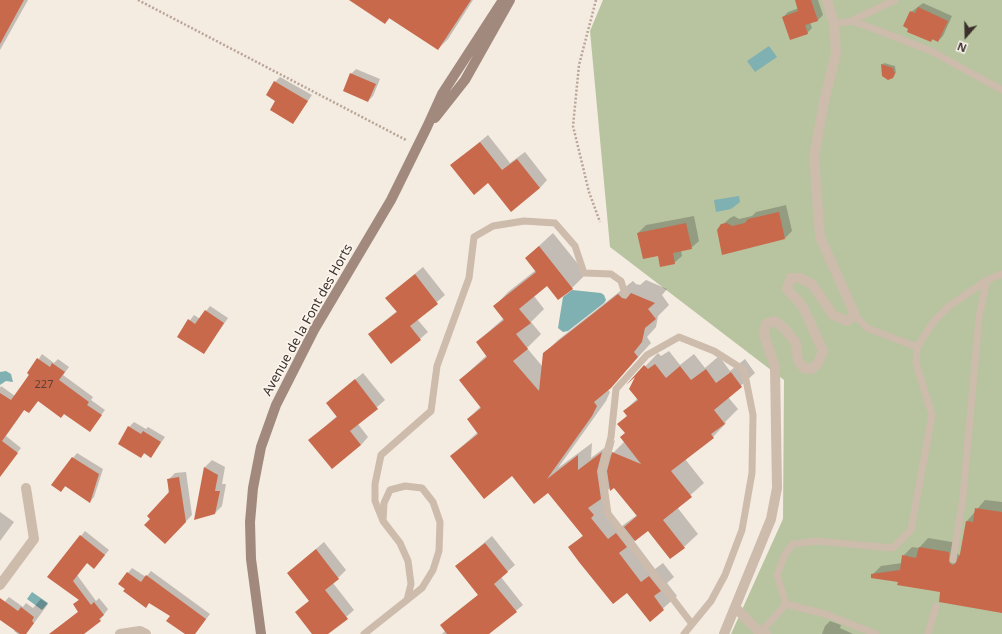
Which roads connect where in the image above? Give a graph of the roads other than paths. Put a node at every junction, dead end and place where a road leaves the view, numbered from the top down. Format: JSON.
{"nodes":[{"id":1,"x":503,"y":0,"type":"edge"},
{"id":2,"x":510,"y":0,"type":"edge"},
{"id":3,"x":827,"y":0,"type":"edge"},
{"id":4,"x":895,"y":0,"type":"edge"},
{"id":5,"x":851,"y":20,"type":"junction"},
{"id":6,"x":834,"y":24,"type":"junction"},
{"id":7,"x":1002,"y":90,"type":"edge"},
{"id":8,"x":427,"y":127,"type":"junction"},
{"id":9,"x":1002,"y":274,"type":"edge"},
{"id":10,"x":988,"y":280,"type":"junction"},
{"id":11,"x":625,"y":294,"type":"dead end"},
{"id":12,"x":855,"y":314,"type":"junction"},
{"id":13,"x":917,"y":347,"type":"junction"},
{"id":14,"x":26,"y":488,"type":"dead end"},
{"id":15,"x":383,"y":521,"type":"junction"},
{"id":16,"x":953,"y":560,"type":"dead end"},
{"id":17,"x":0,"y":586,"type":"edge"},
{"id":18,"x":407,"y":600,"type":"junction"},
{"id":19,"x":786,"y":604,"type":"junction"},
{"id":20,"x":936,"y":606,"type":"dead end"},
{"id":21,"x":735,"y":607,"type":"junction"},
{"id":22,"x":692,"y":624,"type":"junction"},
{"id":23,"x":763,"y":633,"type":"edge"},
{"id":24,"x":120,"y":634,"type":"edge"},
{"id":25,"x":146,"y":634,"type":"edge"},
{"id":26,"x":261,"y":634,"type":"edge"},
{"id":27,"x":364,"y":634,"type":"edge"},
{"id":28,"x":684,"y":634,"type":"edge"},
{"id":29,"x":724,"y":634,"type":"edge"},
{"id":30,"x":876,"y":634,"type":"edge"},
{"id":31,"x":928,"y":634,"type":"edge"}],
"edges":[{"from":1,"to":8,"type":"main road","name":"Avenue de la Font des Horts"},
{"from":2,"to":8,"type":"main road","name":"Avenue de la Font des Horts"},
{"from":3,"to":6,"type":"street"},
{"from":4,"to":5,"type":"lane"},
{"from":5,"to":6,"type":"lane"},
{"from":5,"to":7,"type":"lane"},
{"from":6,"to":12,"type":"street"},
{"from":8,"to":26,"type":"main road","name":"Avenue de la Font des Horts"},
{"from":9,"to":10,"type":"lane"},
{"from":10,"to":13,"type":"lane"},
{"from":10,"to":16,"type":"lane"},
{"from":11,"to":15,"type":"lane"},
{"from":12,"to":13,"type":"lane"},
{"from":12,"to":21,"type":"street"},
{"from":13,"to":19,"type":"lane"},
{"from":14,"to":17,"type":"street"},
{"from":15,"to":18,"type":"lane"},
{"from":15,"to":18,"type":"lane"},
{"from":18,"to":27,"type":"lane"},
{"from":19,"to":23,"type":"lane"},
{"from":19,"to":30,"type":"lane"},
{"from":20,"to":31,"type":"lane"},
{"from":21,"to":23,"type":"street"},
{"from":21,"to":29,"type":"street"},
{"from":22,"to":22,"type":"lane"},
{"from":22,"to":28,"type":"lane"},
{"from":24,"to":25,"type":"street"}]}
